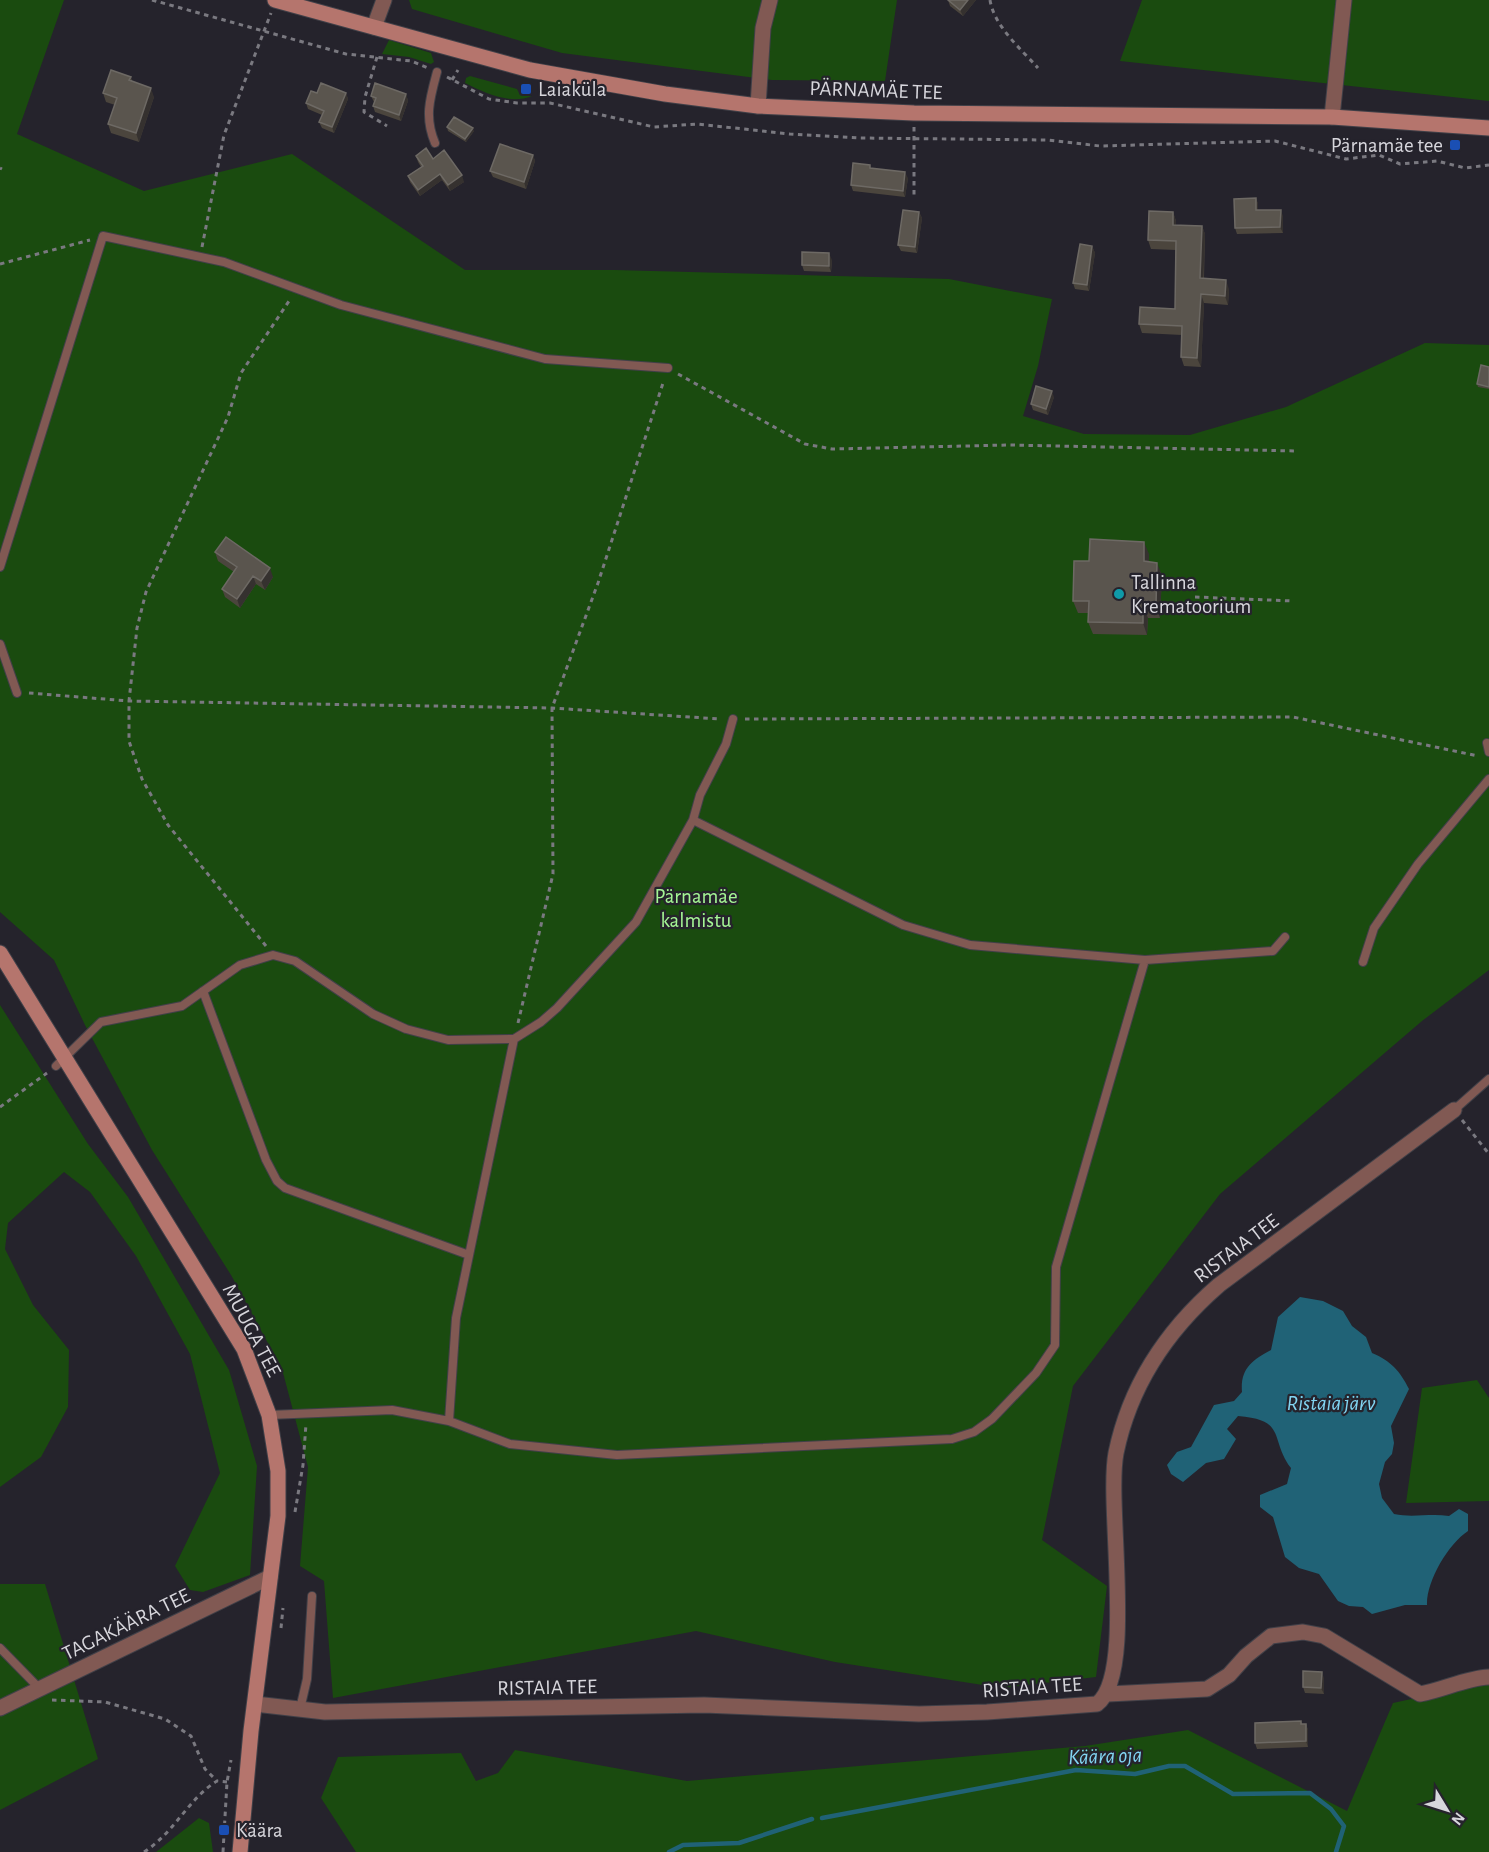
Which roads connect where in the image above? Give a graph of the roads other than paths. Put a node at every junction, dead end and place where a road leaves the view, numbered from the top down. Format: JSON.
{"nodes":[{"id":1,"x":275,"y":0,"type":"edge"},
{"id":2,"x":384,"y":0,"type":"edge"},
{"id":3,"x":770,"y":0,"type":"edge"},
{"id":4,"x":1344,"y":0,"type":"edge"},
{"id":5,"x":374,"y":27,"type":"junction"},
{"id":6,"x":437,"y":72,"type":"dead end"},
{"id":7,"x":758,"y":106,"type":"junction"},
{"id":8,"x":1332,"y":117,"type":"junction"},
{"id":9,"x":1489,"y":128,"type":"edge"},
{"id":10,"x":435,"y":143,"type":"dead end"},
{"id":11,"x":668,"y":368,"type":"road end"},
{"id":12,"x":0,"y":567,"type":"edge"},
{"id":13,"x":0,"y":644,"type":"edge"},
{"id":14,"x":17,"y":693,"type":"road end"},
{"id":15,"x":732,"y":719,"type":"road end"},
{"id":16,"x":1489,"y":779,"type":"edge"},
{"id":17,"x":693,"y":820,"type":"junction"},
{"id":18,"x":1285,"y":937,"type":"dead end"},
{"id":19,"x":0,"y":953,"type":"edge"},
{"id":20,"x":1145,"y":960,"type":"junction"},
{"id":21,"x":1363,"y":962,"type":"dead end"},
{"id":22,"x":203,"y":991,"type":"junction"},
{"id":23,"x":514,"y":1040,"type":"junction"},
{"id":24,"x":61,"y":1062,"type":"junction"},
{"id":25,"x":1489,"y":1079,"type":"edge"},
{"id":26,"x":1454,"y":1110,"type":"joint"},
{"id":27,"x":469,"y":1255,"type":"junction"},
{"id":28,"x":269,"y":1415,"type":"junction"},
{"id":29,"x":449,"y":1421,"type":"junction"},
{"id":30,"x":270,"y":1577,"type":"junction"},
{"id":31,"x":312,"y":1596,"type":"dead end"},
{"id":32,"x":0,"y":1648,"type":"edge"},
{"id":33,"x":1489,"y":1677,"type":"edge"},
{"id":34,"x":40,"y":1689,"type":"junction"},
{"id":35,"x":1108,"y":1694,"type":"junction"},
{"id":36,"x":255,"y":1704,"type":"junction"},
{"id":37,"x":0,"y":1708,"type":"edge"},
{"id":38,"x":300,"y":1709,"type":"junction"},
{"id":39,"x":240,"y":1852,"type":"edge"}],
"edges":[{"from":1,"to":5,"type":"main road","name":"PÄRNAMÄE TEE"},
{"from":2,"to":5,"type":"street"},
{"from":3,"to":7,"type":"street"},
{"from":4,"to":8,"type":"street"},
{"from":5,"to":7,"type":"main road","name":"PÄRNAMÄE TEE"},
{"from":6,"to":10,"type":"lane"},
{"from":7,"to":8,"type":"main road","name":"PÄRNAMÄE TEE"},
{"from":8,"to":9,"type":"main road","name":"PÄRNAMÄE TEE"},
{"from":11,"to":12,"type":"lane"},
{"from":13,"to":14,"type":"lane"},
{"from":15,"to":17,"type":"lane"},
{"from":16,"to":21,"type":"lane"},
{"from":17,"to":20,"type":"lane"},
{"from":17,"to":23,"type":"lane"},
{"from":18,"to":20,"type":"lane"},
{"from":19,"to":24,"type":"main road","name":"MUUGA TEE"},
{"from":20,"to":29,"type":"lane"},
{"from":22,"to":23,"type":"lane"},
{"from":22,"to":24,"type":"lane"},
{"from":22,"to":27,"type":"lane"},
{"from":23,"to":27,"type":"lane"},
{"from":24,"to":28,"type":"main road","name":"MUUGA TEE"},
{"from":25,"to":26,"type":"lane"},
{"from":26,"to":35,"type":"street","name":"RISTAIA TEE"},
{"from":27,"to":29,"type":"lane"},
{"from":28,"to":29,"type":"lane"},
{"from":28,"to":30,"type":"main road","name":"MUUGA TEE"},
{"from":30,"to":34,"type":"street","name":"TAGAKÄÄRA TEE"},
{"from":30,"to":36,"type":"main road","name":"MUUGA TEE"},
{"from":31,"to":38,"type":"lane"},
{"from":32,"to":34,"type":"lane"},
{"from":33,"to":35,"type":"street"},
{"from":34,"to":37,"type":"street","name":"TAGAKÄÄRA TEE"},
{"from":35,"to":38,"type":"street","name":"RISTAIA TEE"},
{"from":36,"to":38,"type":"street","name":"RISTAIA TEE"},
{"from":36,"to":39,"type":"main road","name":"MUUGA TEE"}]}
